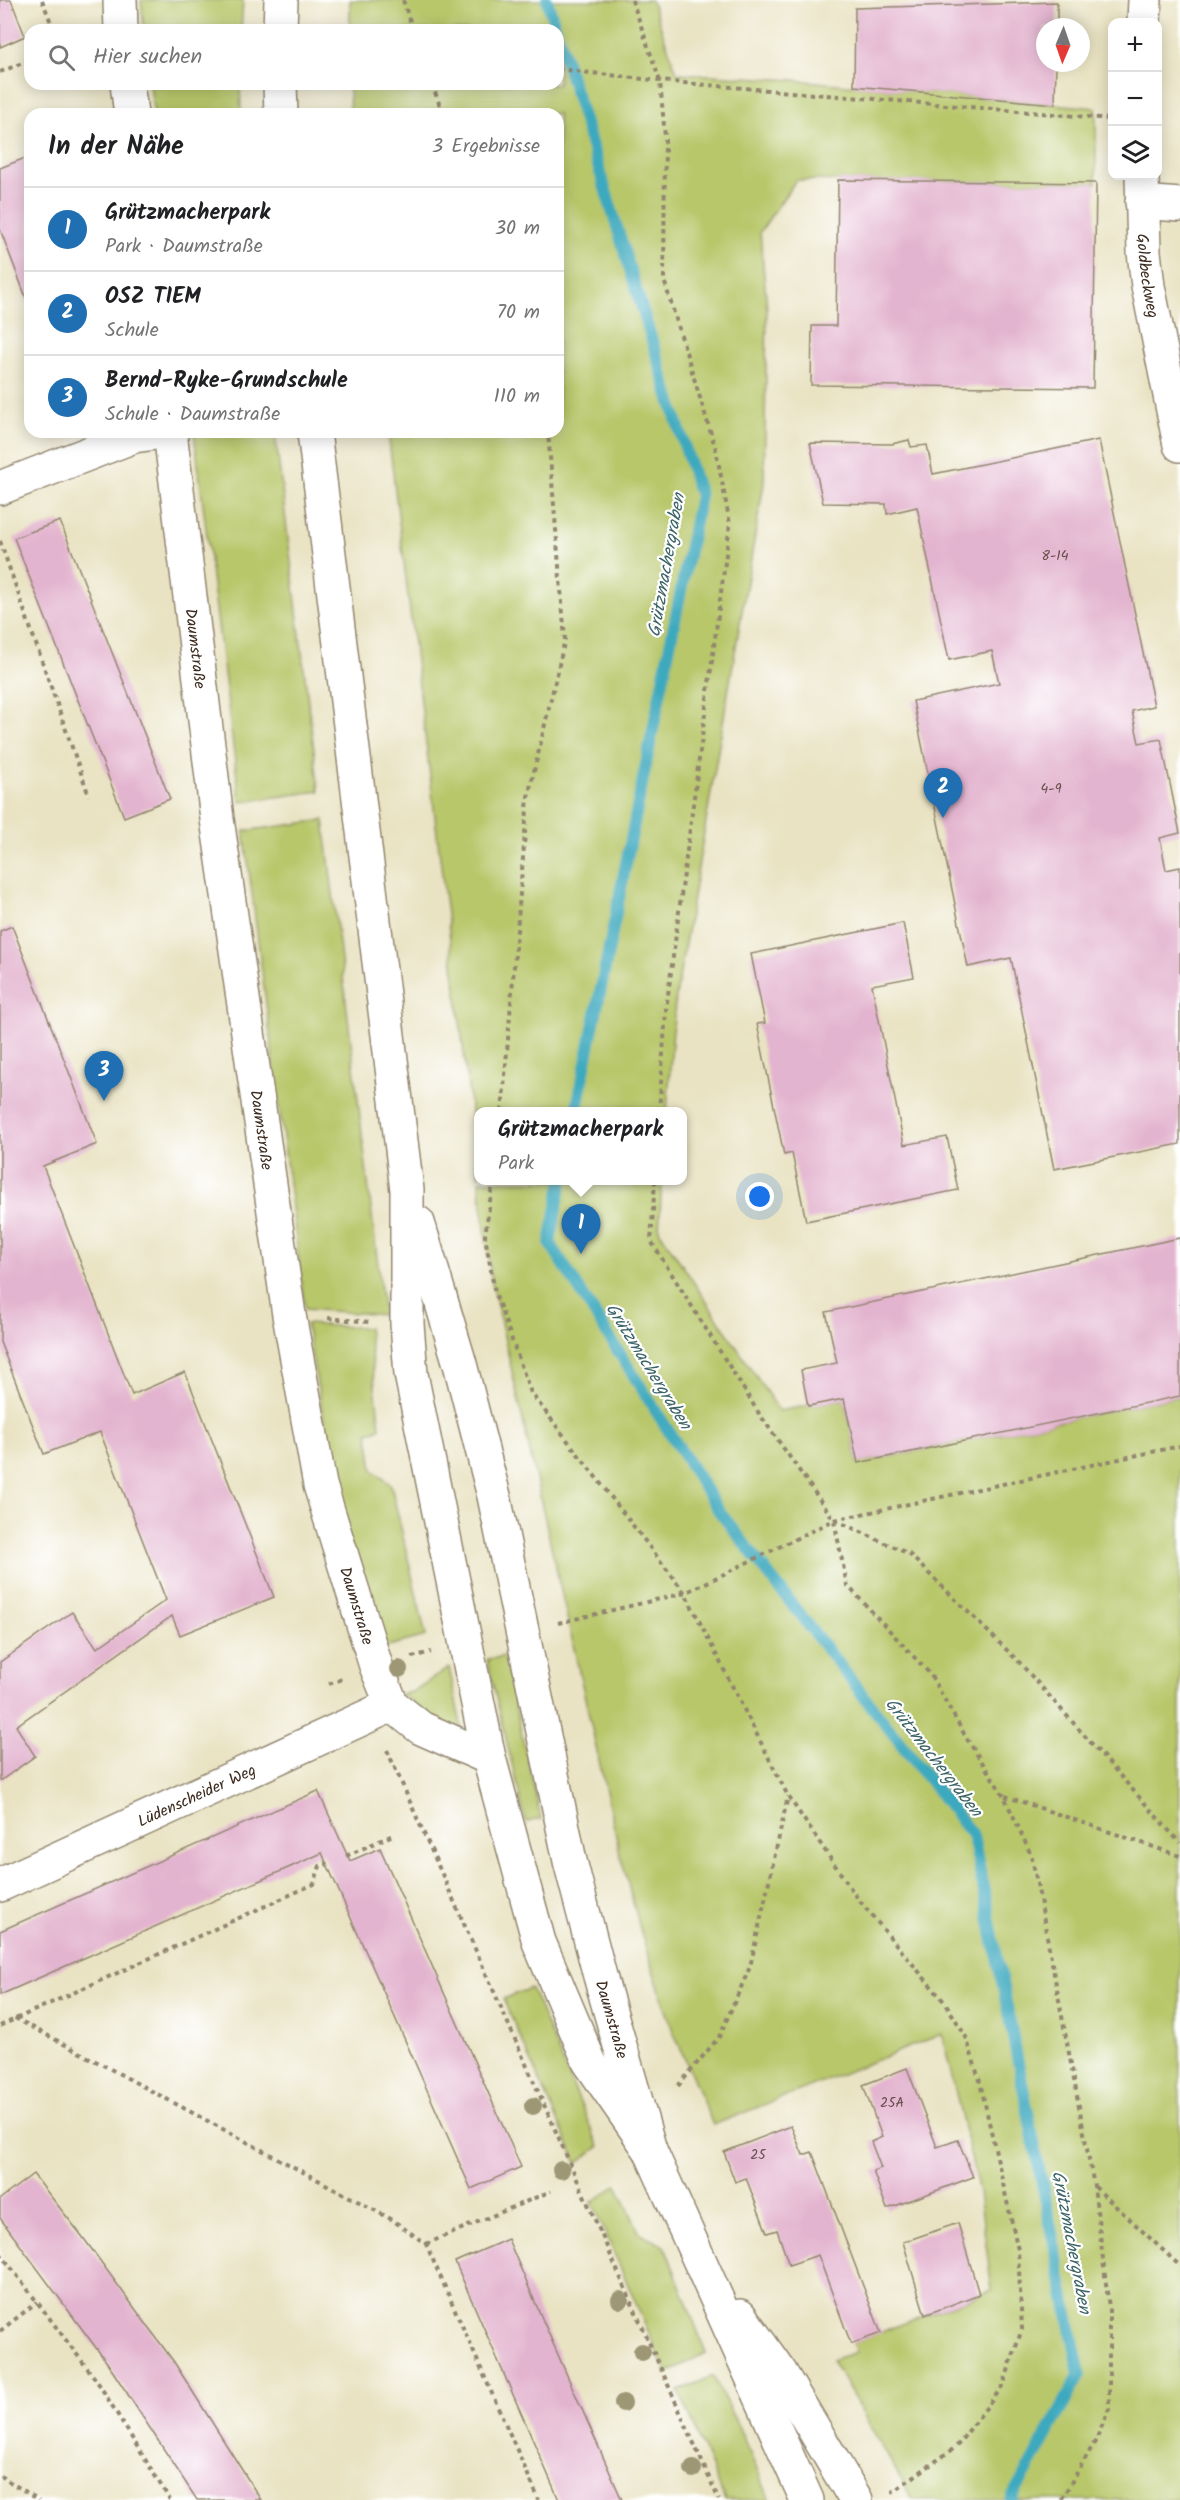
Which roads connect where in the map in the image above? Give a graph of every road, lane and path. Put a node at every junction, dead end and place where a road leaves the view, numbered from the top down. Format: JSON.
{"nodes":[{"id":1,"x":42,"y":0,"type":"edge"},
{"id":2,"x":120,"y":0,"type":"edge"},
{"id":3,"x":281,"y":0,"type":"edge"},
{"id":4,"x":403,"y":0,"type":"edge"},
{"id":5,"x":632,"y":0,"type":"edge"},
{"id":6,"x":1145,"y":0,"type":"edge"},
{"id":7,"x":1144,"y":18,"type":"edge"},
{"id":8,"x":52,"y":24,"type":"edge"},
{"id":9,"x":121,"y":24,"type":"edge"},
{"id":10,"x":280,"y":24,"type":"edge"},
{"id":11,"x":411,"y":24,"type":"edge"},
{"id":12,"x":24,"y":62,"type":"edge"},
{"id":13,"x":564,"y":69,"type":"edge"},
{"id":14,"x":0,"y":72,"type":"edge"},
{"id":15,"x":660,"y":81,"type":"junction"},
{"id":16,"x":128,"y":90,"type":"edge"},
{"id":17,"x":280,"y":90,"type":"edge"},
{"id":18,"x":434,"y":90,"type":"edge"},
{"id":19,"x":130,"y":108,"type":"edge"},
{"id":20,"x":281,"y":108,"type":"edge"},
{"id":21,"x":441,"y":108,"type":"edge"},
{"id":22,"x":1108,"y":119,"type":"edge"},
{"id":23,"x":1142,"y":189,"type":"edge"},
{"id":24,"x":1180,"y":205,"type":"edge"},
{"id":25,"x":129,"y":438,"type":"edge"},
{"id":26,"x":171,"y":438,"type":"edge"},
{"id":27,"x":315,"y":438,"type":"edge"},
{"id":28,"x":548,"y":438,"type":"edge"},
{"id":29,"x":1180,"y":445,"type":"edge"},
{"id":30,"x":0,"y":488,"type":"edge"},
{"id":31,"x":0,"y":541,"type":"edge"},
{"id":32,"x":89,"y":796,"type":"dead end"},
{"id":33,"x":502,"y":1107,"type":"edge"},
{"id":34,"x":659,"y":1107,"type":"edge"},
{"id":35,"x":492,"y":1185,"type":"edge"},
{"id":36,"x":655,"y":1185,"type":"edge"},
{"id":37,"x":408,"y":1190,"type":"junction"},
{"id":38,"x":289,"y":1315,"type":"junction"},
{"id":39,"x":373,"y":1323,"type":"dead end"},
{"id":40,"x":1180,"y":1446,"type":"edge"},
{"id":41,"x":834,"y":1520,"type":"junction"},
{"id":42,"x":685,"y":1593,"type":"junction"},
{"id":43,"x":552,"y":1624,"type":"dead end"},
{"id":44,"x":392,"y":1704,"type":"junction"},
{"id":45,"x":489,"y":1758,"type":"junction"},
{"id":46,"x":788,"y":1796,"type":"junction"},
{"id":47,"x":1004,"y":1796,"type":"junction"},
{"id":48,"x":395,"y":1834,"type":"dead end"},
{"id":49,"x":1180,"y":1843,"type":"edge"},
{"id":50,"x":346,"y":1856,"type":"dead end"},
{"id":51,"x":1180,"y":1856,"type":"edge"},
{"id":52,"x":328,"y":1864,"type":"dead end"},
{"id":53,"x":0,"y":1885,"type":"edge"},
{"id":54,"x":15,"y":2018,"type":"junction"},
{"id":55,"x":0,"y":2026,"type":"edge"},
{"id":56,"x":678,"y":2086,"type":"dead end"},
{"id":57,"x":650,"y":2150,"type":"junction"},
{"id":58,"x":1094,"y":2186,"type":"junction"},
{"id":59,"x":551,"y":2191,"type":"dead end"},
{"id":60,"x":426,"y":2244,"type":"junction"},
{"id":61,"x":0,"y":2253,"type":"edge"},
{"id":62,"x":699,"y":2259,"type":"junction"},
{"id":63,"x":1180,"y":2266,"type":"edge"},
{"id":64,"x":37,"y":2302,"type":"junction"},
{"id":65,"x":0,"y":2331,"type":"edge"},
{"id":66,"x":0,"y":2476,"type":"edge"},
{"id":67,"x":891,"y":2492,"type":"dead end"},
{"id":68,"x":39,"y":2500,"type":"edge"},
{"id":69,"x":170,"y":2500,"type":"edge"},
{"id":70,"x":539,"y":2500,"type":"edge"},
{"id":71,"x":719,"y":2500,"type":"edge"},
{"id":72,"x":807,"y":2500,"type":"edge"},
{"id":73,"x":856,"y":2500,"type":"edge"},
{"id":74,"x":1061,"y":2500,"type":"edge"}],
"edges":[{"from":1,"to":8,"type":"path"},
{"from":2,"to":9,"type":"main road"},
{"from":3,"to":10,"type":"main road"},
{"from":4,"to":11,"type":"path"},
{"from":5,"to":15,"type":"path"},
{"from":6,"to":7,"type":"main road"},
{"from":12,"to":14,"type":"path"},
{"from":13,"to":15,"type":"path"},
{"from":15,"to":22,"type":"path"},
{"from":15,"to":34,"type":"path"},
{"from":16,"to":19,"type":"main road"},
{"from":17,"to":20,"type":"main road"},
{"from":18,"to":21,"type":"path"},
{"from":23,"to":24,"type":"main road"},
{"from":23,"to":29,"type":"main road","name":"Goldbeckweg"},
{"from":25,"to":30,"type":"main road"},
{"from":26,"to":38,"type":"main road","name":"Daumstraße"},
{"from":27,"to":37,"type":"main road","name":"Daumstraße"},
{"from":28,"to":33,"type":"path"},
{"from":31,"to":32,"type":"path"},
{"from":35,"to":42,"type":"path"},
{"from":36,"to":41,"type":"path"},
{"from":37,"to":45,"type":"main road","name":"Daumstraße"},
{"from":37,"to":57,"type":"main road","name":"Daumstraße"},
{"from":38,"to":39,"type":"path"},
{"from":38,"to":44,"type":"main road","name":"Daumstraße"},
{"from":40,"to":41,"type":"path"},
{"from":41,"to":42,"type":"path"},
{"from":41,"to":47,"type":"path"},
{"from":41,"to":49,"type":"path"},
{"from":42,"to":43,"type":"path"},
{"from":42,"to":46,"type":"path"},
{"from":44,"to":45,"type":"main road","name":"Daumstraße"},
{"from":44,"to":53,"type":"main road","name":"Lüdenscheider Weg"},
{"from":44,"to":71,"type":"path"},
{"from":45,"to":57,"type":"main road","name":"Daumstraße"},
{"from":46,"to":56,"type":"path"},
{"from":46,"to":67,"type":"path"},
{"from":47,"to":51,"type":"path"},
{"from":47,"to":58,"type":"path"},
{"from":48,"to":50,"type":"path"},
{"from":52,"to":54,"type":"path"},
{"from":54,"to":55,"type":"path"},
{"from":54,"to":60,"type":"path"},
{"from":57,"to":62,"type":"main road","name":"Daumstraße"},
{"from":58,"to":63,"type":"path"},
{"from":58,"to":74,"type":"path"},
{"from":59,"to":60,"type":"path"},
{"from":60,"to":70,"type":"path"},
{"from":61,"to":64,"type":"path"},
{"from":62,"to":72,"type":"main road","name":"Daumstraße"},
{"from":62,"to":73,"type":"main road","name":"Daumstraße"},
{"from":64,"to":65,"type":"path"},
{"from":64,"to":69,"type":"path"},
{"from":66,"to":68,"type":"path"}]}
